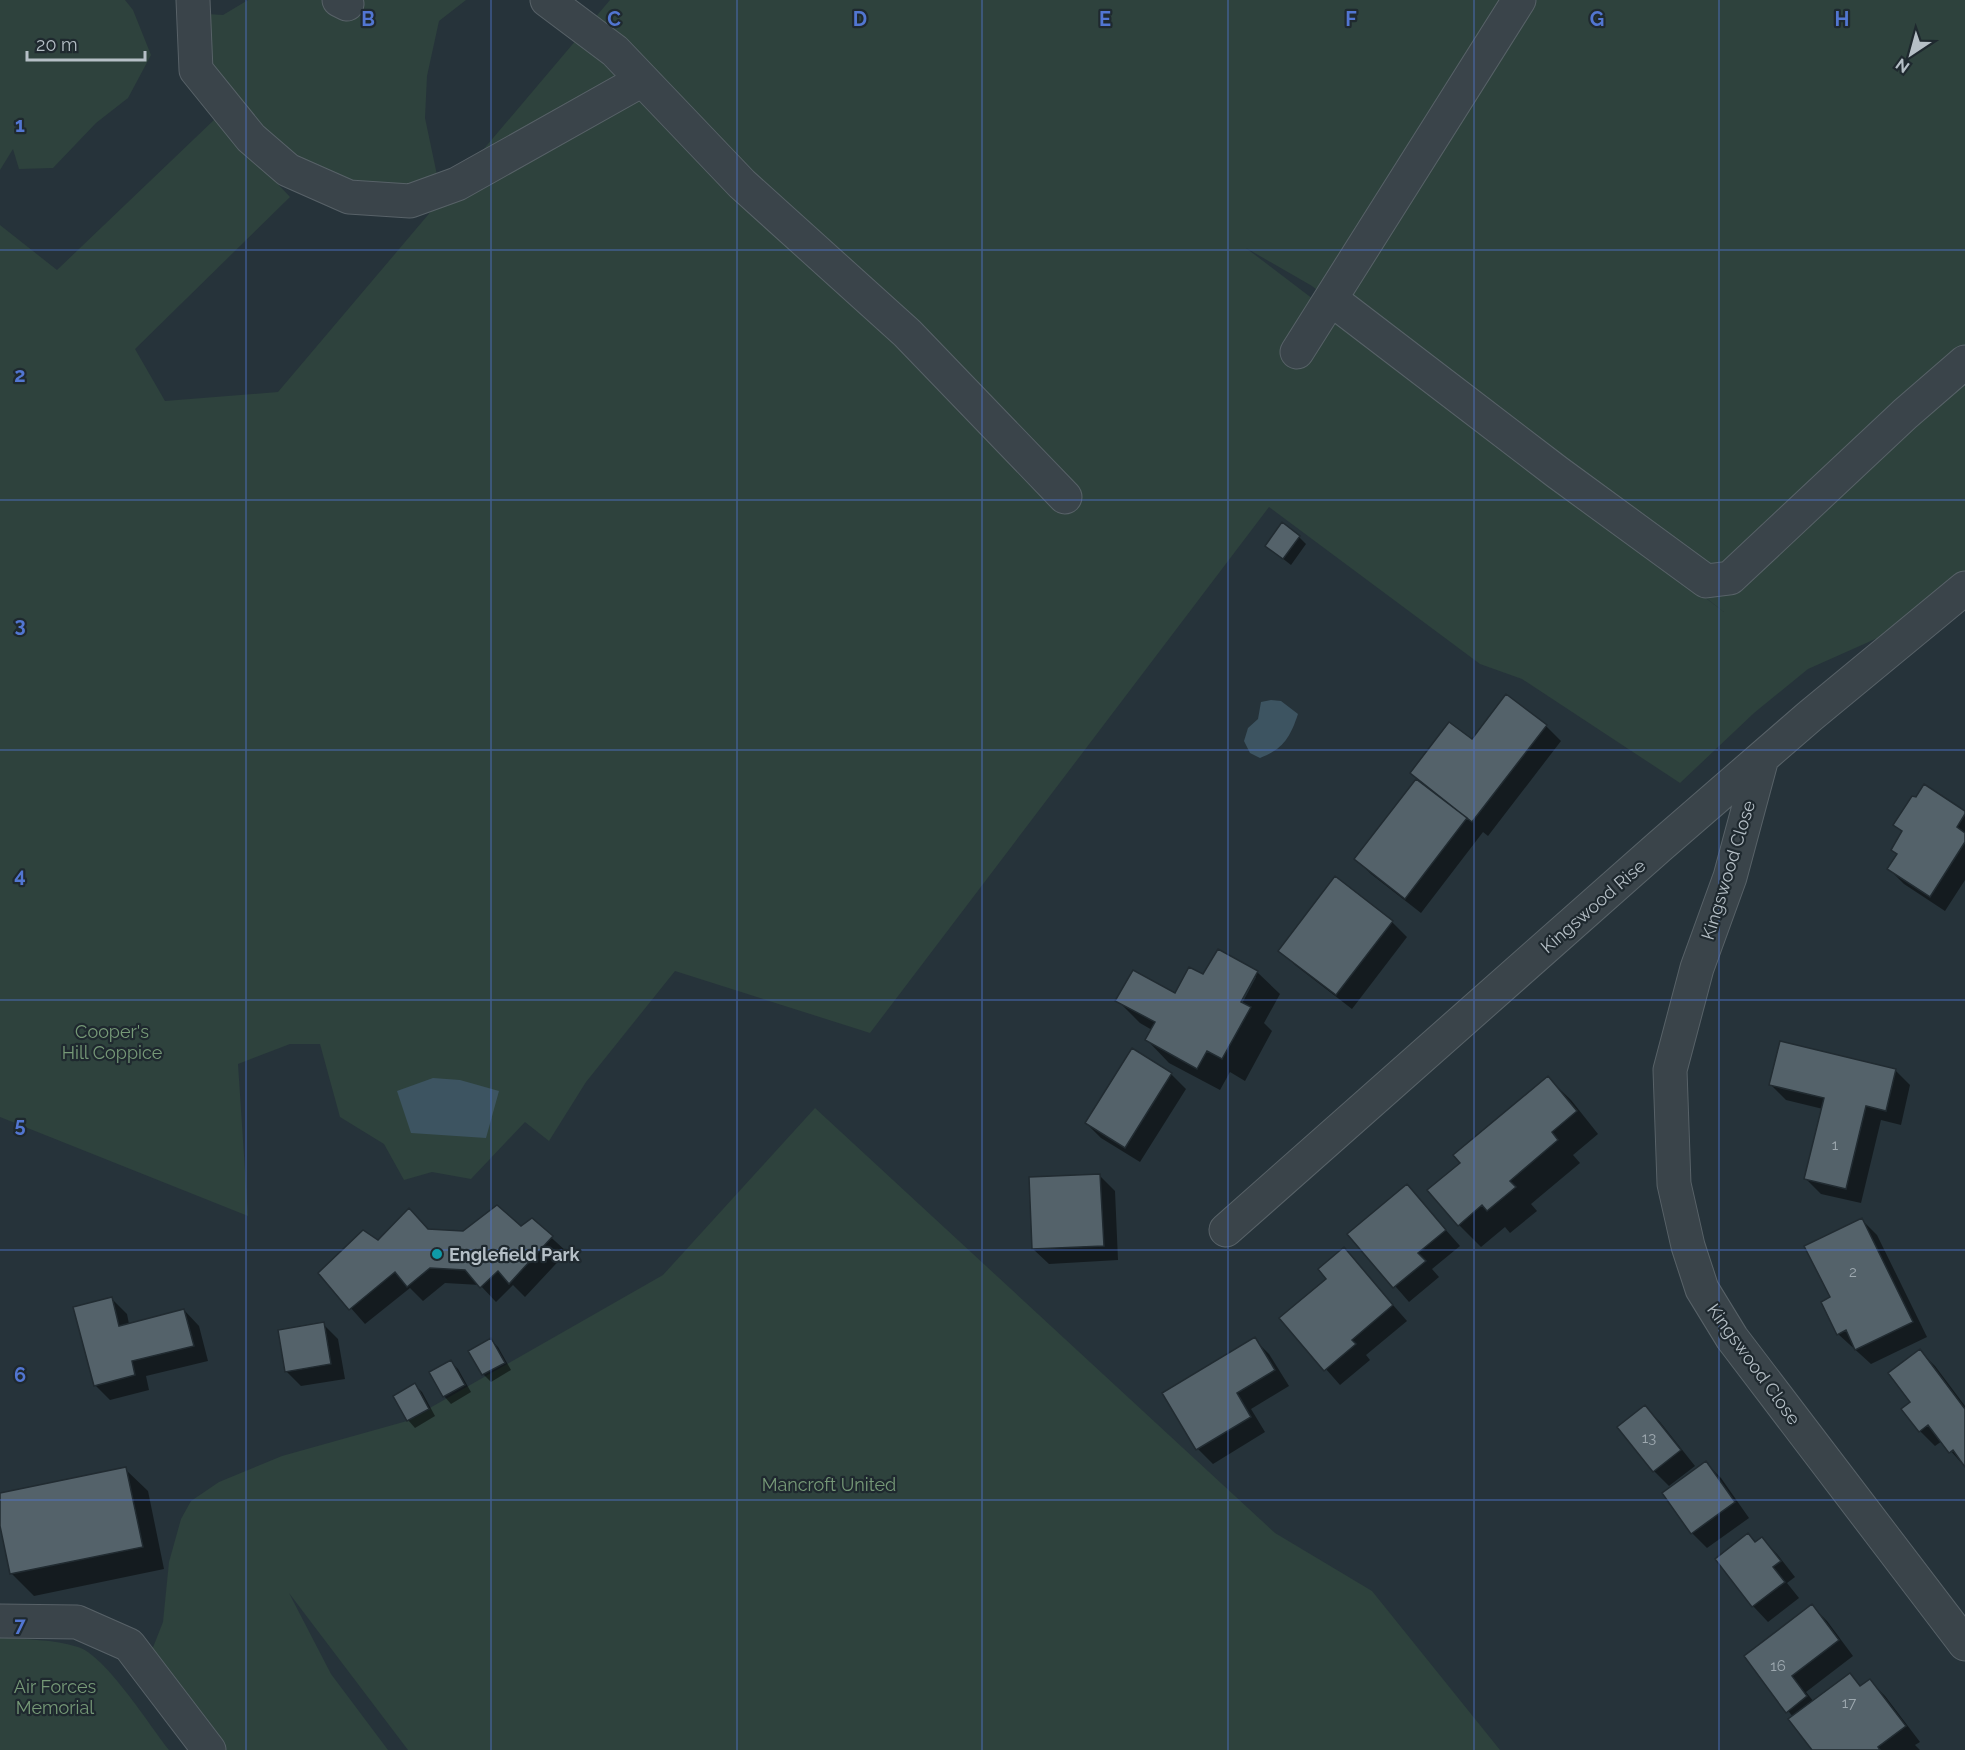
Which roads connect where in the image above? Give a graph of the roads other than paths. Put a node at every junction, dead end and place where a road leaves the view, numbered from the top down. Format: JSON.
{"nodes":[{"id":1,"x":193,"y":0,"type":"edge"},
{"id":2,"x":547,"y":0,"type":"edge"},
{"id":3,"x":1519,"y":0,"type":"edge"},
{"id":4,"x":642,"y":80,"type":"junction"},
{"id":5,"x":1331,"y":299,"type":"junction"},
{"id":6,"x":1297,"y":352,"type":"dead end"},
{"id":7,"x":1965,"y":362,"type":"edge"},
{"id":8,"x":1065,"y":497,"type":"dead end"},
{"id":9,"x":1965,"y":588,"type":"edge"},
{"id":10,"x":1762,"y":759,"type":"junction"},
{"id":11,"x":1226,"y":1230,"type":"dead end"},
{"id":12,"x":0,"y":1621,"type":"edge"},
{"id":13,"x":1965,"y":1644,"type":"edge"},
{"id":14,"x":209,"y":1750,"type":"edge"}],
"edges":[{"from":1,"to":4,"type":"street"},
{"from":2,"to":4,"type":"street"},
{"from":3,"to":5,"type":"street"},
{"from":4,"to":8,"type":"street"},
{"from":5,"to":6,"type":"street"},
{"from":5,"to":7,"type":"street"},
{"from":9,"to":10,"type":"street","name":"Kingswood Rise"},
{"from":10,"to":11,"type":"street","name":"Kingswood Rise"},
{"from":10,"to":13,"type":"street","name":"Kingswood Close"},
{"from":12,"to":14,"type":"street"}]}
